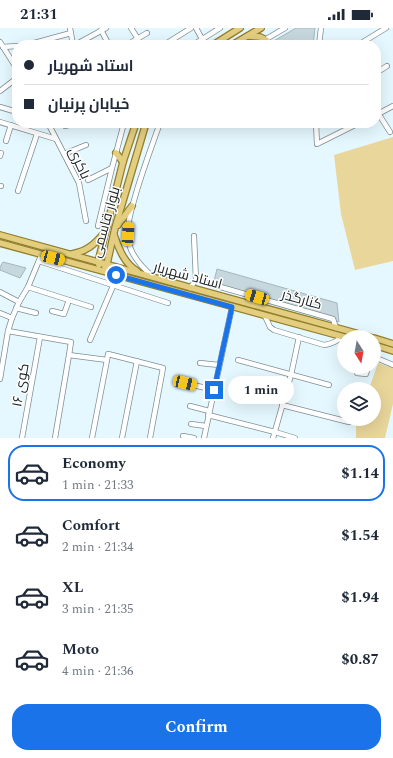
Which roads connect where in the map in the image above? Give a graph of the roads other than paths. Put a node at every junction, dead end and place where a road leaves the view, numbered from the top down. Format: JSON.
{"nodes":[{"id":1,"x":131,"y":28,"type":"edge"},
{"id":2,"x":191,"y":28,"type":"edge"},
{"id":3,"x":196,"y":28,"type":"edge"},
{"id":4,"x":220,"y":28,"type":"edge"},
{"id":5,"x":240,"y":28,"type":"edge"},
{"id":6,"x":261,"y":28,"type":"edge"},
{"id":7,"x":285,"y":28,"type":"edge"},
{"id":8,"x":321,"y":28,"type":"edge"},
{"id":9,"x":386,"y":28,"type":"edge"},
{"id":10,"x":103,"y":29,"type":"edge"},
{"id":11,"x":70,"y":30,"type":"edge"},
{"id":12,"x":147,"y":33,"type":"dead end"},
{"id":13,"x":247,"y":36,"type":"junction"},
{"id":14,"x":138,"y":39,"type":"joint"},
{"id":15,"x":202,"y":39,"type":"joint"},
{"id":16,"x":41,"y":40,"type":"edge"},
{"id":17,"x":73,"y":40,"type":"edge"},
{"id":18,"x":83,"y":40,"type":"edge"},
{"id":19,"x":107,"y":40,"type":"edge"},
{"id":20,"x":172,"y":40,"type":"edge"},
{"id":21,"x":221,"y":40,"type":"edge"},
{"id":22,"x":240,"y":40,"type":"edge"},
{"id":23,"x":266,"y":40,"type":"joint"},
{"id":24,"x":320,"y":40,"type":"edge"},
{"id":25,"x":366,"y":40,"type":"edge"},
{"id":26,"x":0,"y":42,"type":"edge"},
{"id":27,"x":12,"y":46,"type":"edge"},
{"id":28,"x":3,"y":47,"type":"junction"},
{"id":29,"x":12,"y":61,"type":"edge"},
{"id":30,"x":387,"y":66,"type":"dead end"},
{"id":31,"x":381,"y":70,"type":"edge"},
{"id":32,"x":12,"y":82,"type":"edge"},
{"id":33,"x":0,"y":91,"type":"edge"},
{"id":34,"x":393,"y":106,"type":"edge"},
{"id":35,"x":0,"y":107,"type":"edge"},
{"id":36,"x":12,"y":111,"type":"edge"},
{"id":37,"x":381,"y":112,"type":"edge"},
{"id":38,"x":381,"y":120,"type":"edge"},
{"id":39,"x":0,"y":122,"type":"edge"},
{"id":40,"x":11,"y":125,"type":"joint"},
{"id":41,"x":20,"y":128,"type":"edge"},
{"id":42,"x":50,"y":128,"type":"edge"},
{"id":43,"x":123,"y":128,"type":"edge"},
{"id":44,"x":134,"y":128,"type":"edge"},
{"id":45,"x":145,"y":128,"type":"edge"},
{"id":46,"x":158,"y":128,"type":"edge"},
{"id":47,"x":316,"y":128,"type":"edge"},
{"id":48,"x":350,"y":128,"type":"edge"},
{"id":49,"x":390,"y":132,"type":"dead end"},
{"id":50,"x":37,"y":134,"type":"junction"},
{"id":51,"x":56,"y":139,"type":"junction"},
{"id":52,"x":6,"y":141,"type":"dead end"},
{"id":53,"x":86,"y":145,"type":"dead end"},
{"id":54,"x":116,"y":153,"type":"junction"},
{"id":55,"x":64,"y":154,"type":"junction"},
{"id":56,"x":123,"y":162,"type":"junction"},
{"id":57,"x":112,"y":168,"type":"junction"},
{"id":58,"x":88,"y":180,"type":"dead end"},
{"id":59,"x":18,"y":191,"type":"dead end"},
{"id":60,"x":132,"y":206,"type":"junction"},
{"id":61,"x":86,"y":221,"type":"dead end"},
{"id":62,"x":98,"y":226,"type":"dead end"},
{"id":63,"x":115,"y":231,"type":"junction"},
{"id":64,"x":105,"y":232,"type":"junction"},
{"id":65,"x":0,"y":236,"type":"edge"},
{"id":66,"x":194,"y":236,"type":"dead end"},
{"id":67,"x":0,"y":243,"type":"edge"},
{"id":68,"x":70,"y":255,"type":"junction"},
{"id":69,"x":40,"y":258,"type":"junction"},
{"id":70,"x":98,"y":262,"type":"junction"},
{"id":71,"x":107,"y":264,"type":"junction"},
{"id":72,"x":101,"y":271,"type":"junction"},
{"id":73,"x":140,"y":274,"type":"junction"},
{"id":74,"x":154,"y":277,"type":"junction"},
{"id":75,"x":196,"y":280,"type":"junction"},
{"id":76,"x":113,"y":286,"type":"junction"},
{"id":77,"x":28,"y":287,"type":"junction"},
{"id":78,"x":190,"y":288,"type":"junction"},
{"id":79,"x":0,"y":292,"type":"edge"},
{"id":80,"x":69,"y":300,"type":"junction"},
{"id":81,"x":19,"y":302,"type":"junction"},
{"id":82,"x":168,"y":303,"type":"dead end"},
{"id":83,"x":91,"y":307,"type":"dead end"},
{"id":84,"x":232,"y":307,"type":"junction"},
{"id":85,"x":16,"y":308,"type":"junction"},
{"id":86,"x":52,"y":311,"type":"dead end"},
{"id":87,"x":0,"y":313,"type":"edge"},
{"id":88,"x":36,"y":313,"type":"dead end"},
{"id":89,"x":265,"y":316,"type":"junction"},
{"id":90,"x":12,"y":318,"type":"junction"},
{"id":91,"x":328,"y":325,"type":"junction"},
{"id":92,"x":336,"y":328,"type":"junction"},
{"id":93,"x":344,"y":330,"type":"edge"},
{"id":94,"x":8,"y":331,"type":"junction"},
{"id":95,"x":326,"y":332,"type":"junction"},
{"id":96,"x":337,"y":335,"type":"edge"},
{"id":97,"x":40,"y":336,"type":"junction"},
{"id":98,"x":298,"y":337,"type":"junction"},
{"id":99,"x":90,"y":340,"type":"dead end"},
{"id":100,"x":381,"y":340,"type":"edge"},
{"id":101,"x":337,"y":342,"type":"edge"},
{"id":102,"x":393,"y":344,"type":"edge"},
{"id":103,"x":381,"y":348,"type":"edge"},
{"id":104,"x":393,"y":351,"type":"edge"},
{"id":105,"x":69,"y":355,"type":"junction"},
{"id":106,"x":107,"y":360,"type":"junction"},
{"id":107,"x":238,"y":360,"type":"dead end"},
{"id":108,"x":381,"y":360,"type":"edge"},
{"id":109,"x":137,"y":361,"type":"junction"},
{"id":110,"x":200,"y":363,"type":"dead end"},
{"id":111,"x":219,"y":365,"type":"junction"},
{"id":112,"x":393,"y":365,"type":"edge"},
{"id":113,"x":291,"y":374,"type":"junction"},
{"id":114,"x":0,"y":379,"type":"edge"},
{"id":115,"x":185,"y":383,"type":"dead end"},
{"id":116,"x":329,"y":385,"type":"dead end"},
{"id":117,"x":214,"y":390,"type":"junction"},
{"id":118,"x":282,"y":404,"type":"junction"},
{"id":119,"x":190,"y":406,"type":"dead end"},
{"id":120,"x":209,"y":413,"type":"junction"},
{"id":121,"x":337,"y":419,"type":"edge"},
{"id":122,"x":191,"y":424,"type":"dead end"},
{"id":123,"x":206,"y":426,"type":"junction"},
{"id":124,"x":275,"y":432,"type":"junction"},
{"id":125,"x":183,"y":436,"type":"dead end"},
{"id":126,"x":22,"y":438,"type":"edge"},
{"id":127,"x":55,"y":438,"type":"edge"},
{"id":128,"x":92,"y":438,"type":"edge"},
{"id":129,"x":122,"y":438,"type":"edge"},
{"id":130,"x":150,"y":438,"type":"edge"},
{"id":131,"x":194,"y":438,"type":"edge"},
{"id":132,"x":204,"y":438,"type":"edge"},
{"id":133,"x":273,"y":438,"type":"edge"},
{"id":134,"x":295,"y":438,"type":"edge"}],
"edges":[{"from":1,"to":14,"type":"street"},
{"from":2,"to":20,"type":"street"},
{"from":3,"to":15,"type":"street"},
{"from":4,"to":15,"type":"street"},
{"from":5,"to":21,"type":"main road"},
{"from":6,"to":13,"type":"main road"},
{"from":7,"to":23,"type":"street"},
{"from":8,"to":24,"type":"street"},
{"from":9,"to":25,"type":"street"},
{"from":10,"to":18,"type":"street"},
{"from":10,"to":19,"type":"street"},
{"from":11,"to":16,"type":"street"},
{"from":11,"to":17,"type":"street"},
{"from":12,"to":14,"type":"street"},
{"from":13,"to":22,"type":"main road"},
{"from":13,"to":23,"type":"main road"},
{"from":26,"to":28,"type":"street"},
{"from":27,"to":28,"type":"street"},
{"from":28,"to":29,"type":"street"},
{"from":30,"to":31,"type":"street"},
{"from":32,"to":33,"type":"street"},
{"from":34,"to":37,"type":"street"},
{"from":35,"to":36,"type":"street"},
{"from":38,"to":49,"type":"street"},
{"from":39,"to":40,"type":"street"},
{"from":40,"to":52,"type":"street"},
{"from":41,"to":50,"type":"street"},
{"from":42,"to":51,"type":"street","name":"باکری"},
{"from":43,"to":54,"type":"street"},
{"from":44,"to":56,"type":"main road","name":"بلوار قاسمی"},
{"from":45,"to":63,"type":"main road","name":"بلوار قاسمی"},
{"from":46,"to":60,"type":"street"},
{"from":47,"to":48,"type":"street"},
{"from":50,"to":51,"type":"street"},
{"from":50,"to":59,"type":"street"},
{"from":51,"to":55,"type":"street","name":"باکری"},
{"from":53,"to":55,"type":"street"},
{"from":54,"to":56,"type":"main road"},
{"from":54,"to":57,"type":"street"},
{"from":55,"to":61,"type":"street","name":"باکری"},
{"from":56,"to":64,"type":"main road","name":"بلوار قاسمی"},
{"from":57,"to":58,"type":"street"},
{"from":57,"to":62,"type":"street"},
{"from":60,"to":63,"type":"main road"},
{"from":60,"to":74,"type":"street"},
{"from":63,"to":71,"type":"main road","name":"بلوار قاسمی"},
{"from":63,"to":73,"type":"main road"},
{"from":64,"to":68,"type":"main road"},
{"from":64,"to":70,"type":"main road","name":"بلوار قاسمی"},
{"from":65,"to":68,"type":"main road","name":"استاد شهریار"},
{"from":66,"to":75,"type":"street"},
{"from":67,"to":69,"type":"main road","name":"استاد شهریار"},
{"from":68,"to":70,"type":"main road","name":"استاد شهریار"},
{"from":69,"to":72,"type":"main road","name":"استاد شهریار"},
{"from":69,"to":76,"type":"street"},
{"from":69,"to":77,"type":"street"},
{"from":70,"to":71,"type":"main road","name":"استاد شهریار"},
{"from":70,"to":72,"type":"main road","name":"بلوار قاسمی"},
{"from":71,"to":72,"type":"main road","name":"بلوار قاسمی"},
{"from":71,"to":73,"type":"main road","name":"استاد شهریار"},
{"from":72,"to":84,"type":"main road","name":"استاد شهریار"},
{"from":73,"to":74,"type":"main road","name":"استاد شهریار"},
{"from":74,"to":78,"type":"main road","name":"استاد شهریار"},
{"from":75,"to":78,"type":"street"},
{"from":75,"to":92,"type":"street","name":"کنارگذر"},
{"from":76,"to":82,"type":"street"},
{"from":76,"to":99,"type":"street"},
{"from":77,"to":80,"type":"street"},
{"from":77,"to":81,"type":"street"},
{"from":78,"to":91,"type":"main road","name":"استاد شهریار"},
{"from":79,"to":81,"type":"street"},
{"from":80,"to":83,"type":"street"},
{"from":80,"to":86,"type":"street"},
{"from":81,"to":85,"type":"street"},
{"from":84,"to":89,"type":"main road","name":"استاد شهریار"},
{"from":84,"to":111,"type":"street"},
{"from":85,"to":88,"type":"street"},
{"from":85,"to":90,"type":"street"},
{"from":87,"to":90,"type":"street"},
{"from":89,"to":95,"type":"main road","name":"استاد شهریار"},
{"from":89,"to":98,"type":"street"},
{"from":90,"to":94,"type":"street"},
{"from":91,"to":92,"type":"main road","name":"استاد شهریار"},
{"from":91,"to":95,"type":"main road"},
{"from":92,"to":93,"type":"main road","name":"استاد شهریار"},
{"from":94,"to":97,"type":"street"},
{"from":94,"to":114,"type":"street"},
{"from":95,"to":96,"type":"main road","name":"استاد شهریار"},
{"from":97,"to":105,"type":"street"},
{"from":97,"to":126,"type":"street","name":"کوی ۱۶"},
{"from":98,"to":101,"type":"street"},
{"from":98,"to":113,"type":"street"},
{"from":100,"to":102,"type":"main road"},
{"from":103,"to":104,"type":"main road"},
{"from":105,"to":106,"type":"street"},
{"from":105,"to":127,"type":"street"},
{"from":106,"to":109,"type":"street"},
{"from":106,"to":128,"type":"street"},
{"from":107,"to":113,"type":"street"},
{"from":108,"to":112,"type":"street"},
{"from":109,"to":129,"type":"street"},
{"from":109,"to":130,"type":"street"},
{"from":110,"to":111,"type":"street"},
{"from":111,"to":117,"type":"street"},
{"from":113,"to":116,"type":"street"},
{"from":113,"to":118,"type":"street"},
{"from":115,"to":117,"type":"street"},
{"from":117,"to":120,"type":"street"},
{"from":118,"to":121,"type":"street"},
{"from":118,"to":124,"type":"street"},
{"from":119,"to":120,"type":"street"},
{"from":120,"to":123,"type":"street"},
{"from":120,"to":124,"type":"street"},
{"from":122,"to":123,"type":"street"},
{"from":123,"to":132,"type":"street"},
{"from":124,"to":133,"type":"street"},
{"from":124,"to":134,"type":"street"},
{"from":125,"to":131,"type":"street"}]}
